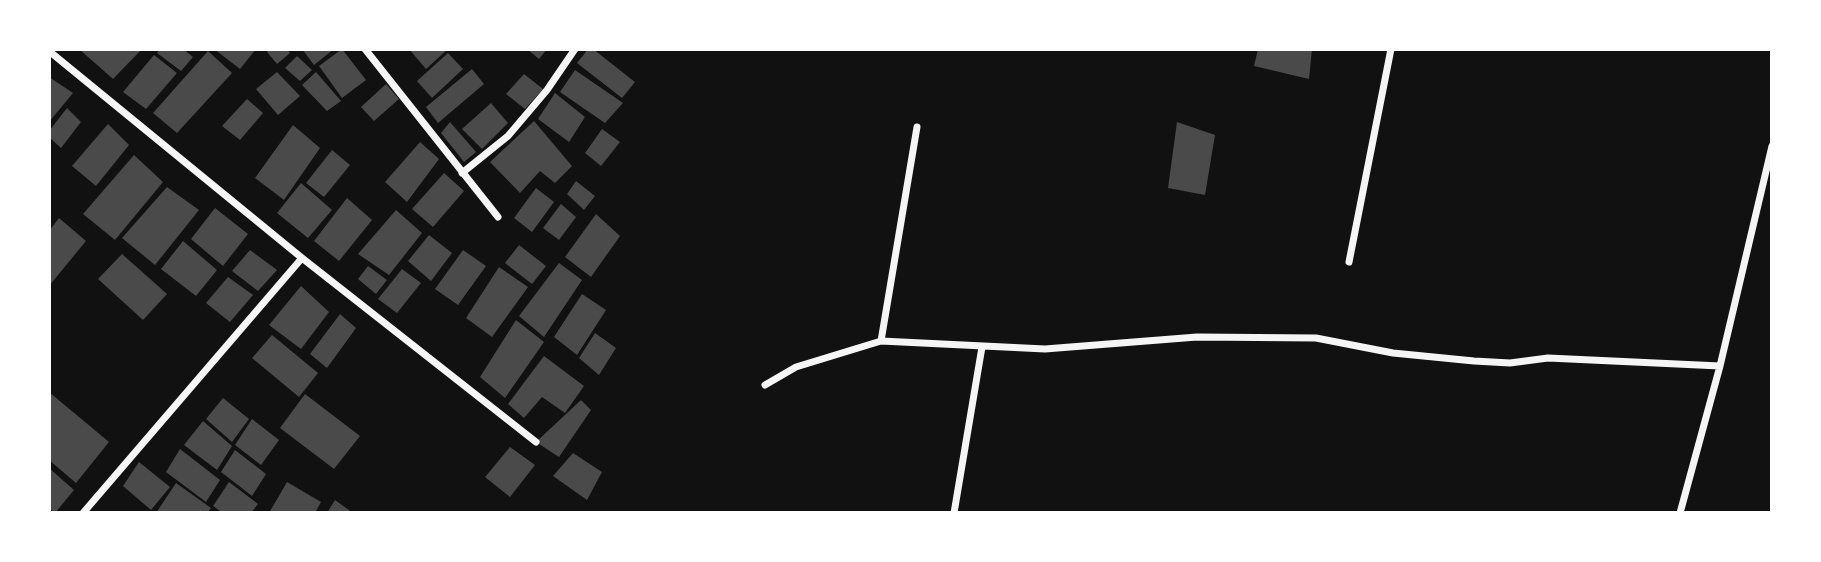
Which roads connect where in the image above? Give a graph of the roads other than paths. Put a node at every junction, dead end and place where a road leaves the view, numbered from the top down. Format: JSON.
{"nodes":[{"id":1,"x":365,"y":49,"type":"edge"},
{"id":2,"x":575,"y":49,"type":"edge"},
{"id":3,"x":1391,"y":49,"type":"edge"},
{"id":4,"x":49,"y":51,"type":"edge"},
{"id":5,"x":917,"y":127,"type":"dead end"},
{"id":6,"x":1772,"y":146,"type":"edge"},
{"id":7,"x":462,"y":173,"type":"junction"},
{"id":8,"x":498,"y":216,"type":"dead end"},
{"id":9,"x":302,"y":258,"type":"junction"},
{"id":10,"x":1349,"y":262,"type":"dead end"},
{"id":11,"x":881,"y":341,"type":"junction"},
{"id":12,"x":982,"y":347,"type":"junction"},
{"id":13,"x":1720,"y":366,"type":"junction"},
{"id":14,"x":765,"y":385,"type":"dead end"},
{"id":15,"x":536,"y":442,"type":"dead end"},
{"id":16,"x":83,"y":513,"type":"edge"},
{"id":17,"x":954,"y":513,"type":"edge"},
{"id":18,"x":1680,"y":513,"type":"edge"}],
"edges":[{"from":1,"to":7,"type":"street"},
{"from":2,"to":7,"type":"street"},
{"from":3,"to":10,"type":"street"},
{"from":4,"to":9,"type":"street"},
{"from":5,"to":11,"type":"street"},
{"from":6,"to":13,"type":"street"},
{"from":7,"to":8,"type":"street"},
{"from":9,"to":15,"type":"street"},
{"from":9,"to":16,"type":"street"},
{"from":11,"to":12,"type":"street"},
{"from":11,"to":14,"type":"street"},
{"from":12,"to":13,"type":"street"},
{"from":12,"to":17,"type":"street"},
{"from":13,"to":18,"type":"street"}]}
